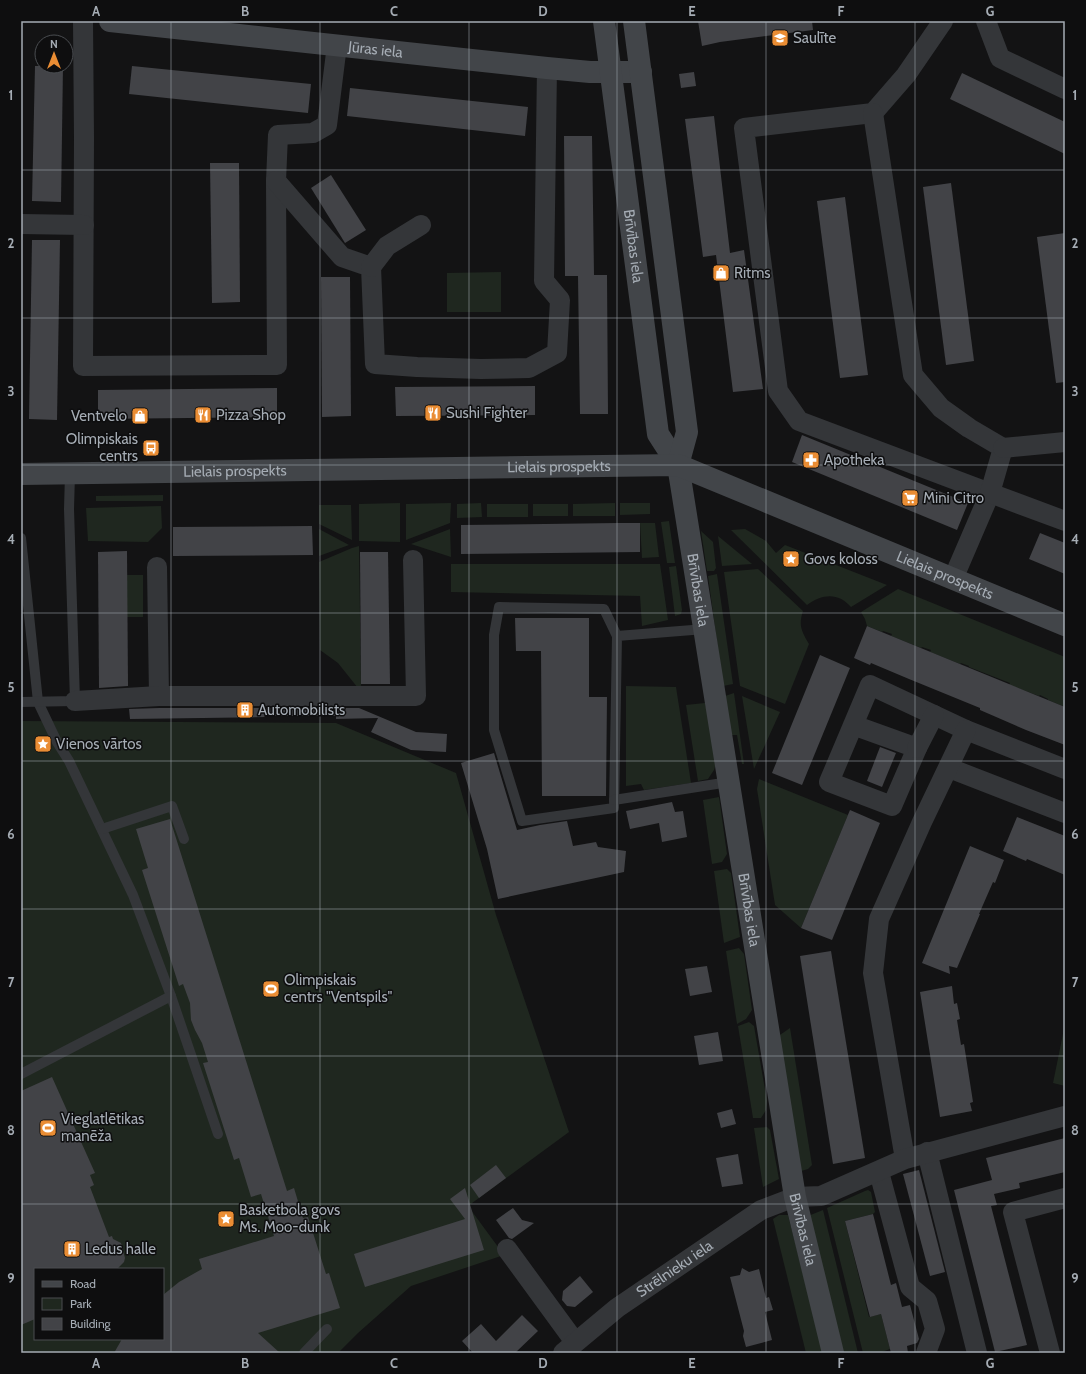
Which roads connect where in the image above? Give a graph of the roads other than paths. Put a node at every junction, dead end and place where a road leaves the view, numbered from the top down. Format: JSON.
{"nodes":[{"id":1,"x":83,"y":21,"type":"edge"},
{"id":2,"x":110,"y":21,"type":"edge"},
{"id":3,"x":604,"y":21,"type":"edge"},
{"id":4,"x":634,"y":21,"type":"edge"},
{"id":5,"x":943,"y":21,"type":"edge"},
{"id":6,"x":986,"y":21,"type":"edge"},
{"id":7,"x":151,"y":23,"type":"edge"},
{"id":8,"x":337,"y":45,"type":"junction"},
{"id":9,"x":547,"y":68,"type":"junction"},
{"id":10,"x":611,"y":72,"type":"junction"},
{"id":11,"x":641,"y":72,"type":"junction"},
{"id":12,"x":1065,"y":89,"type":"edge"},
{"id":13,"x":872,"y":113,"type":"junction"},
{"id":14,"x":276,"y":181,"type":"junction"},
{"id":15,"x":21,"y":224,"type":"edge"},
{"id":16,"x":84,"y":225,"type":"junction"},
{"id":17,"x":420,"y":225,"type":"dead end"},
{"id":18,"x":371,"y":267,"type":"junction"},
{"id":19,"x":1065,"y":442,"type":"edge"},
{"id":20,"x":1003,"y":448,"type":"junction"},
{"id":21,"x":678,"y":465,"type":"junction"},
{"id":22,"x":21,"y":474,"type":"edge"},
{"id":23,"x":70,"y":474,"type":"junction"},
{"id":24,"x":990,"y":493,"type":"junction"},
{"id":25,"x":1065,"y":521,"type":"edge"},
{"id":26,"x":21,"y":538,"type":"edge"},
{"id":27,"x":413,"y":560,"type":"dead end"},
{"id":28,"x":157,"y":567,"type":"dead end"},
{"id":29,"x":953,"y":579,"type":"junction"},
{"id":30,"x":1065,"y":625,"type":"edge"},
{"id":31,"x":704,"y":629,"type":"junction"},
{"id":32,"x":617,"y":636,"type":"junction"},
{"id":33,"x":159,"y":696,"type":"junction"},
{"id":34,"x":75,"y":701,"type":"junction"},
{"id":35,"x":21,"y":702,"type":"edge"},
{"id":36,"x":38,"y":702,"type":"junction"},
{"id":37,"x":934,"y":715,"type":"junction"},
{"id":38,"x":853,"y":725,"type":"junction"},
{"id":39,"x":966,"y":730,"type":"junction"},
{"id":40,"x":917,"y":748,"type":"junction"},
{"id":41,"x":949,"y":768,"type":"junction"},
{"id":42,"x":1065,"y":769,"type":"edge"},
{"id":43,"x":729,"y":782,"type":"junction"},
{"id":44,"x":614,"y":800,"type":"junction"},
{"id":45,"x":1065,"y":813,"type":"edge"},
{"id":46,"x":102,"y":829,"type":"junction"},
{"id":47,"x":184,"y":840,"type":"dead end"},
{"id":48,"x":171,"y":996,"type":"junction"},
{"id":49,"x":21,"y":1074,"type":"edge"},
{"id":50,"x":1065,"y":1116,"type":"edge"},
{"id":51,"x":218,"y":1134,"type":"dead end"},
{"id":52,"x":927,"y":1152,"type":"junction"},
{"id":53,"x":905,"y":1159,"type":"junction"},
{"id":54,"x":879,"y":1172,"type":"junction"},
{"id":55,"x":795,"y":1196,"type":"junction"},
{"id":56,"x":1065,"y":1198,"type":"edge"},
{"id":57,"x":507,"y":1249,"type":"dead end"},
{"id":58,"x":326,"y":1329,"type":"dead end"},
{"id":59,"x":569,"y":1348,"type":"edge"},
{"id":60,"x":304,"y":1353,"type":"edge"},
{"id":61,"x":833,"y":1353,"type":"edge"},
{"id":62,"x":926,"y":1353,"type":"edge"},
{"id":63,"x":977,"y":1353,"type":"edge"},
{"id":64,"x":1050,"y":1353,"type":"edge"}],
"edges":[{"from":1,"to":16,"type":"street"},
{"from":2,"to":7,"type":"main road","name":"Jūras iela"},
{"from":3,"to":10,"type":"main road","name":"Brīvības iela"},
{"from":4,"to":11,"type":"main road","name":"Brīvības iela"},
{"from":5,"to":13,"type":"street"},
{"from":6,"to":12,"type":"street"},
{"from":7,"to":8,"type":"main road","name":"Jūras iela"},
{"from":8,"to":9,"type":"main road","name":"Jūras iela"},
{"from":8,"to":14,"type":"street"},
{"from":9,"to":10,"type":"main road","name":"Jūras iela"},
{"from":9,"to":18,"type":"street"},
{"from":10,"to":11,"type":"main road","name":"Jūras iela"},
{"from":10,"to":21,"type":"main road","name":"Brīvības iela"},
{"from":11,"to":21,"type":"main road","name":"Brīvības iela"},
{"from":13,"to":20,"type":"street"},
{"from":13,"to":24,"type":"street"},
{"from":14,"to":16,"type":"street"},
{"from":14,"to":18,"type":"street"},
{"from":15,"to":16,"type":"street"},
{"from":17,"to":18,"type":"street"},
{"from":19,"to":20,"type":"street"},
{"from":20,"to":24,"type":"street"},
{"from":21,"to":23,"type":"main road","name":"Lielais prospekts"},
{"from":21,"to":29,"type":"main road","name":"Lielais prospekts"},
{"from":21,"to":31,"type":"main road","name":"Brīvības iela"},
{"from":22,"to":23,"type":"main road","name":"Lielais prospekts"},
{"from":23,"to":34,"type":"lane"},
{"from":24,"to":25,"type":"street"},
{"from":24,"to":29,"type":"street"},
{"from":26,"to":36,"type":"lane"},
{"from":27,"to":33,"type":"street"},
{"from":28,"to":33,"type":"street"},
{"from":29,"to":30,"type":"main road","name":"Lielais prospekts"},
{"from":31,"to":32,"type":"lane"},
{"from":31,"to":43,"type":"main road","name":"Brīvības iela"},
{"from":32,"to":44,"type":"lane"},
{"from":32,"to":44,"type":"lane"},
{"from":33,"to":34,"type":"street"},
{"from":34,"to":36,"type":"lane"},
{"from":35,"to":36,"type":"lane"},
{"from":36,"to":46,"type":"lane"},
{"from":37,"to":38,"type":"street"},
{"from":37,"to":39,"type":"street"},
{"from":37,"to":40,"type":"street"},
{"from":38,"to":40,"type":"street"},
{"from":38,"to":40,"type":"street"},
{"from":39,"to":41,"type":"street"},
{"from":39,"to":42,"type":"street"},
{"from":41,"to":45,"type":"street"},
{"from":41,"to":53,"type":"street"},
{"from":43,"to":44,"type":"lane"},
{"from":43,"to":55,"type":"main road","name":"Brīvības iela"},
{"from":46,"to":47,"type":"lane"},
{"from":46,"to":48,"type":"lane"},
{"from":48,"to":49,"type":"lane"},
{"from":48,"to":51,"type":"lane"},
{"from":50,"to":52,"type":"street"},
{"from":52,"to":53,"type":"street"},
{"from":52,"to":63,"type":"street"},
{"from":53,"to":54,"type":"street"},
{"from":54,"to":55,"type":"street"},
{"from":54,"to":62,"type":"street"},
{"from":55,"to":59,"type":"street","name":"Strēlnieku iela"},
{"from":55,"to":61,"type":"main road","name":"Brīvības iela"},
{"from":56,"to":64,"type":"street"},
{"from":57,"to":59,"type":"street"},
{"from":58,"to":60,"type":"lane"}]}
